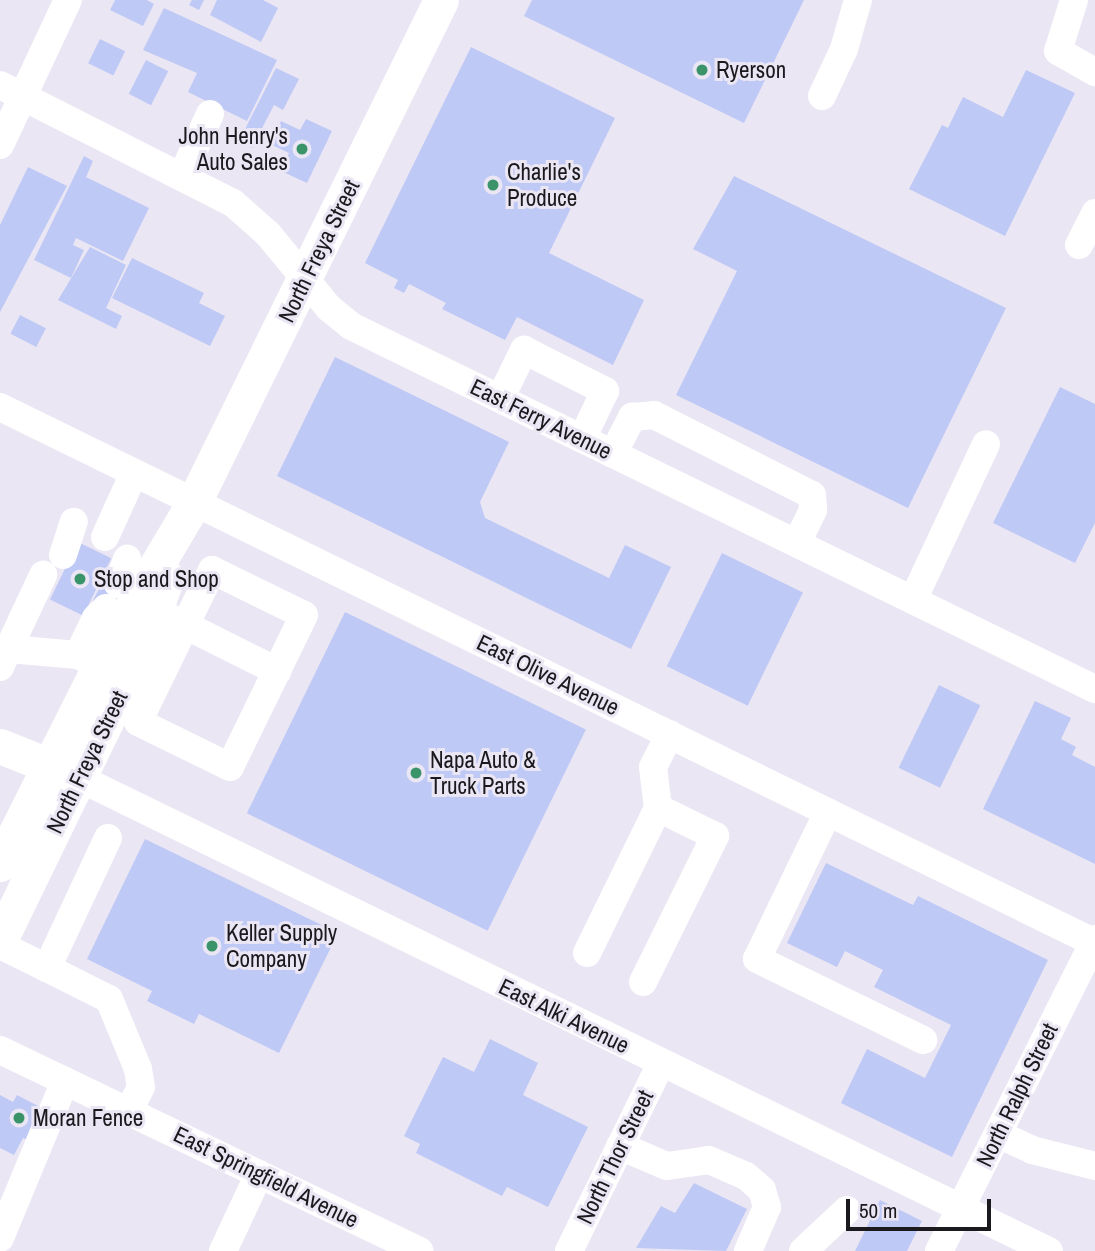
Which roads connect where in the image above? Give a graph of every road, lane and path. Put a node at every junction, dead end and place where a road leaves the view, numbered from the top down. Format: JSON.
{"nodes":[{"id":1,"x":68,"y":0,"type":"edge"},
{"id":2,"x":441,"y":0,"type":"edge"},
{"id":3,"x":858,"y":0,"type":"edge"},
{"id":4,"x":1074,"y":0,"type":"edge"},
{"id":5,"x":1095,"y":72,"type":"edge"},
{"id":6,"x":12,"y":91,"type":"edge"},
{"id":7,"x":822,"y":96,"type":"dead end"},
{"id":8,"x":210,"y":114,"type":"dead end"},
{"id":9,"x":0,"y":145,"type":"edge"},
{"id":10,"x":182,"y":176,"type":"junction"},
{"id":11,"x":1095,"y":213,"type":"edge"},
{"id":12,"x":1079,"y":245,"type":"dead end"},
{"id":13,"x":306,"y":279,"type":"junction"},
{"id":14,"x":500,"y":399,"type":"junction"},
{"id":15,"x":0,"y":407,"type":"edge"},
{"id":16,"x":582,"y":439,"type":"junction"},
{"id":17,"x":986,"y":444,"type":"dead end"},
{"id":18,"x":613,"y":454,"type":"junction"},
{"id":19,"x":134,"y":473,"type":"junction"},
{"id":20,"x":194,"y":502,"type":"junction"},
{"id":21,"x":104,"y":537,"type":"dead end"},
{"id":22,"x":797,"y":544,"type":"junction"},
{"id":23,"x":55,"y":559,"type":"dead end"},
{"id":24,"x":111,"y":589,"type":"dead end"},
{"id":25,"x":913,"y":600,"type":"junction"},
{"id":26,"x":170,"y":618,"type":"junction"},
{"id":27,"x":4,"y":658,"type":"edge"},
{"id":28,"x":89,"y":661,"type":"junction"},
{"id":29,"x":276,"y":671,"type":"junction"},
{"id":30,"x":1095,"y":689,"type":"edge"},
{"id":31,"x":0,"y":724,"type":"edge"},
{"id":32,"x":670,"y":734,"type":"junction"},
{"id":33,"x":0,"y":746,"type":"edge"},
{"id":34,"x":54,"y":766,"type":"junction"},
{"id":35,"x":658,"y":808,"type":"junction"},
{"id":36,"x":828,"y":812,"type":"junction"},
{"id":37,"x":108,"y":838,"type":"dead end"},
{"id":38,"x":0,"y":864,"type":"edge"},
{"id":39,"x":1094,"y":941,"type":"edge"},
{"id":40,"x":0,"y":942,"type":"edge"},
{"id":41,"x":587,"y":953,"type":"dead end"},
{"id":42,"x":47,"y":968,"type":"junction"},
{"id":43,"x":643,"y":982,"type":"dead end"},
{"id":44,"x":923,"y":1041,"type":"dead end"},
{"id":45,"x":0,"y":1050,"type":"edge"},
{"id":46,"x":661,"y":1063,"type":"junction"},
{"id":47,"x":65,"y":1081,"type":"junction"},
{"id":48,"x":129,"y":1111,"type":"junction"},
{"id":49,"x":998,"y":1134,"type":"junction"},
{"id":50,"x":620,"y":1146,"type":"junction"},
{"id":51,"x":1095,"y":1166,"type":"edge"},
{"id":52,"x":259,"y":1174,"type":"junction"},
{"id":53,"x":10,"y":1185,"type":"edge"},
{"id":54,"x":961,"y":1208,"type":"junction"},
{"id":55,"x":847,"y":1210,"type":"dead end"},
{"id":56,"x":0,"y":1238,"type":"edge"},
{"id":57,"x":371,"y":1241,"type":"edge"},
{"id":58,"x":223,"y":1251,"type":"edge"},
{"id":59,"x":419,"y":1251,"type":"edge"},
{"id":60,"x":569,"y":1251,"type":"edge"},
{"id":61,"x":748,"y":1251,"type":"edge"},
{"id":62,"x":803,"y":1251,"type":"edge"},
{"id":63,"x":939,"y":1251,"type":"edge"},
{"id":64,"x":1049,"y":1251,"type":"edge"}],
"edges":[{"from":1,"to":6,"type":"street"},
{"from":2,"to":13,"type":"main road","name":"North Freya Street"},
{"from":3,"to":7,"type":"street"},
{"from":4,"to":5,"type":"street"},
{"from":6,"to":9,"type":"street"},
{"from":6,"to":10,"type":"street","name":"East Ferry Avenue"},
{"from":8,"to":10,"type":"street"},
{"from":10,"to":13,"type":"street","name":"East Ferry Avenue"},
{"from":11,"to":12,"type":"street"},
{"from":13,"to":14,"type":"street","name":"East Ferry Avenue"},
{"from":13,"to":20,"type":"main road","name":"North Freya Street"},
{"from":14,"to":16,"type":"street","name":"East Ferry Avenue"},
{"from":14,"to":16,"type":"street"},
{"from":15,"to":19,"type":"street","name":"East Olive Avenue"},
{"from":16,"to":18,"type":"street","name":"East Ferry Avenue"},
{"from":17,"to":25,"type":"street"},
{"from":18,"to":22,"type":"street","name":"East Ferry Avenue"},
{"from":18,"to":22,"type":"street"},
{"from":19,"to":20,"type":"street","name":"East Olive Avenue"},
{"from":19,"to":21,"type":"street"},
{"from":20,"to":26,"type":"main road","name":"North Freya Street"},
{"from":20,"to":28,"type":"main road","name":"North Freya Street"},
{"from":20,"to":32,"type":"street","name":"East Olive Avenue"},
{"from":22,"to":25,"type":"street","name":"East Ferry Avenue"},
{"from":23,"to":27,"type":"street"},
{"from":24,"to":28,"type":"street"},
{"from":25,"to":30,"type":"street","name":"East Ferry Avenue"},
{"from":26,"to":29,"type":"street"},
{"from":26,"to":29,"type":"street"},
{"from":26,"to":29,"type":"street"},
{"from":26,"to":34,"type":"main road","name":"North Freya Street"},
{"from":27,"to":28,"type":"street"},
{"from":28,"to":34,"type":"main road","name":"North Freya Street"},
{"from":31,"to":34,"type":"main road"},
{"from":32,"to":35,"type":"street"},
{"from":32,"to":36,"type":"street","name":"East Olive Avenue"},
{"from":33,"to":34,"type":"main road"},
{"from":34,"to":38,"type":"main road","name":"North Freya Street"},
{"from":34,"to":40,"type":"main road","name":"North Freya Street"},
{"from":34,"to":46,"type":"street","name":"East Alki Avenue"},
{"from":35,"to":41,"type":"street"},
{"from":35,"to":43,"type":"street"},
{"from":36,"to":39,"type":"street","name":"East Olive Avenue"},
{"from":36,"to":44,"type":"street"},
{"from":37,"to":42,"type":"street"},
{"from":39,"to":49,"type":"street","name":"North Ralph Street"},
{"from":40,"to":42,"type":"street"},
{"from":42,"to":48,"type":"street"},
{"from":45,"to":47,"type":"street","name":"East Springfield Avenue"},
{"from":46,"to":50,"type":"street","name":"North Thor Street"},
{"from":46,"to":54,"type":"street","name":"East Alki Avenue"},
{"from":47,"to":48,"type":"street","name":"East Springfield Avenue"},
{"from":47,"to":53,"type":"street"},
{"from":48,"to":52,"type":"street","name":"East Springfield Avenue"},
{"from":49,"to":51,"type":"street"},
{"from":49,"to":54,"type":"street","name":"North Ralph Street"},
{"from":50,"to":60,"type":"street","name":"North Thor Street"},
{"from":50,"to":61,"type":"street"},
{"from":52,"to":57,"type":"street","name":"East Springfield Avenue"},
{"from":52,"to":58,"type":"street"},
{"from":53,"to":56,"type":"street"},
{"from":54,"to":63,"type":"street","name":"North Ralph Street"},
{"from":54,"to":64,"type":"street","name":"East Alki Avenue"},
{"from":55,"to":62,"type":"street"},
{"from":57,"to":59,"type":"street","name":"East Springfield Avenue"}]}
